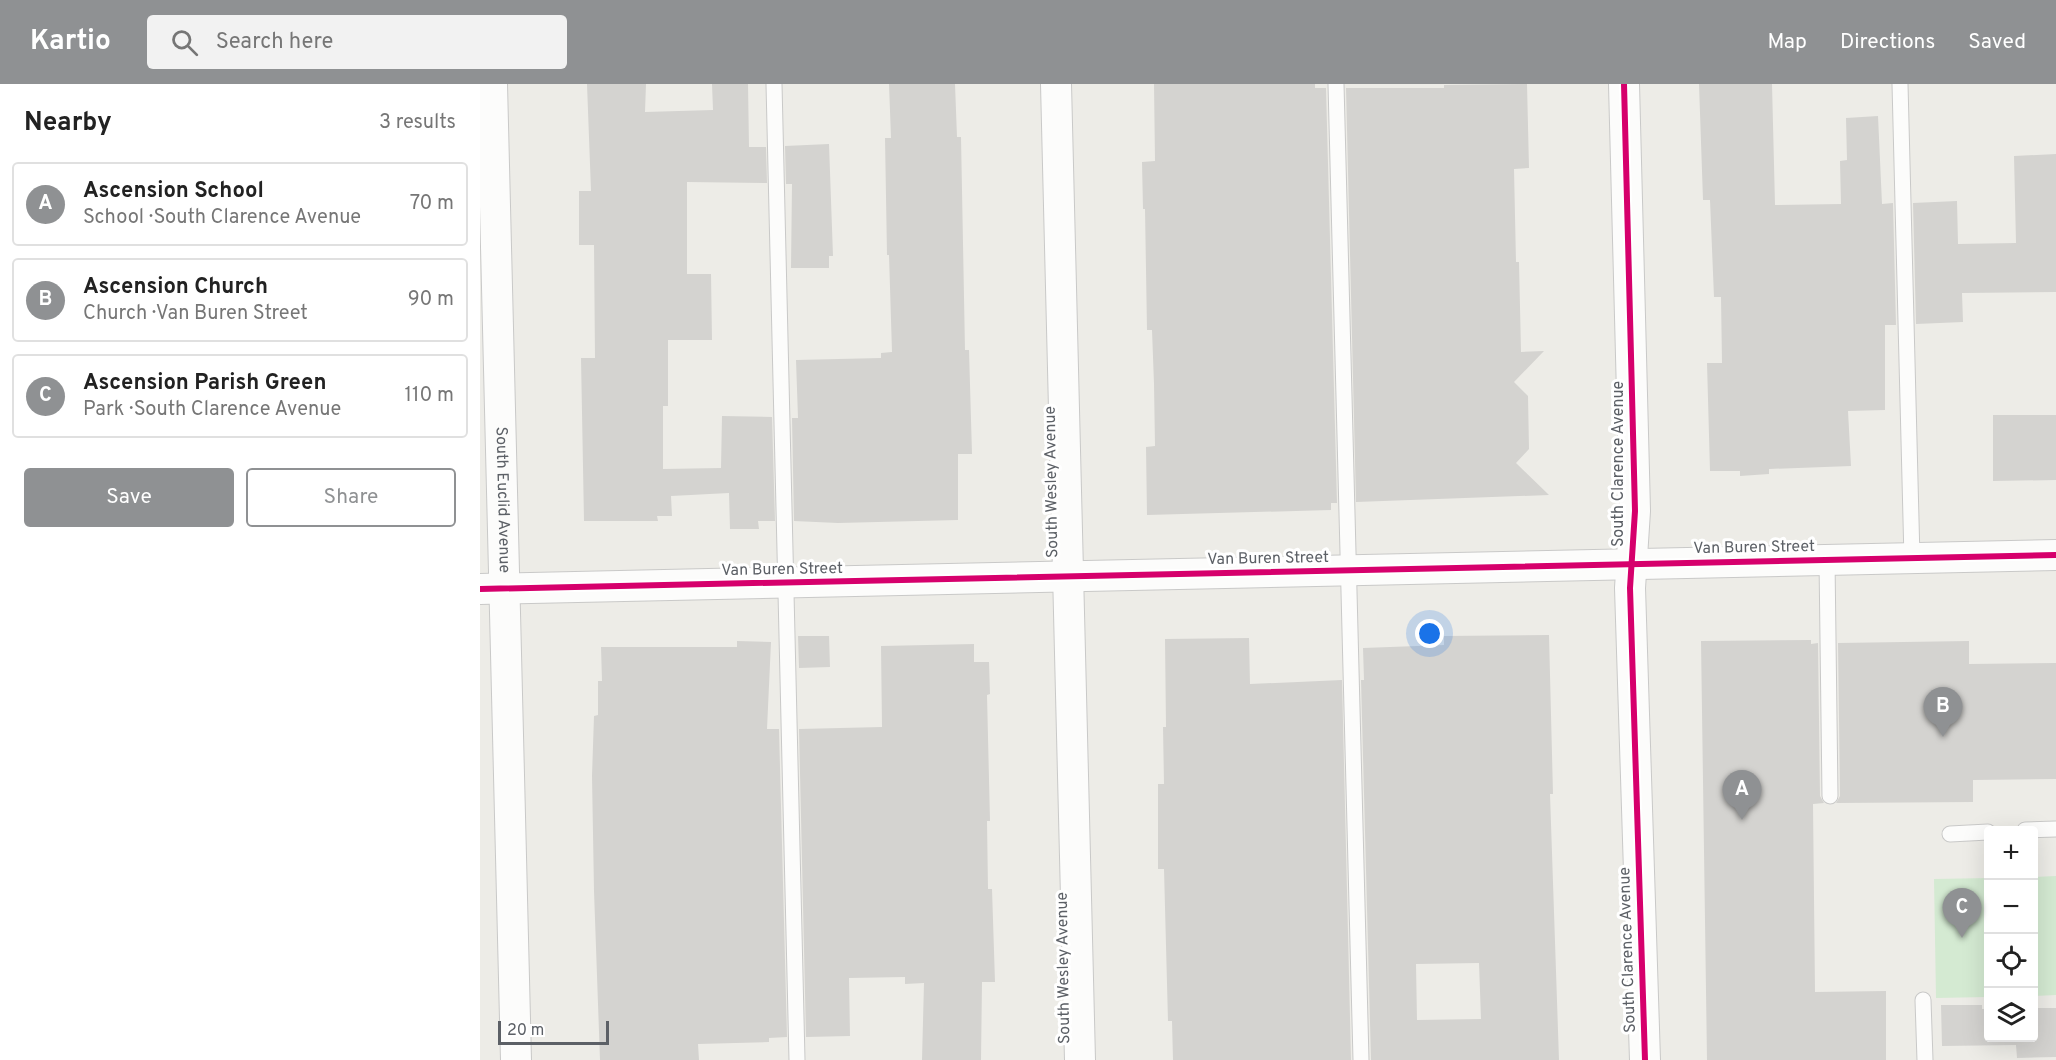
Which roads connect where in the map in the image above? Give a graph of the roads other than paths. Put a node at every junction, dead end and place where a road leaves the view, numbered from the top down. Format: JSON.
{"nodes":[{"id":1,"x":492,"y":84,"type":"edge"},
{"id":2,"x":774,"y":84,"type":"edge"},
{"id":3,"x":1056,"y":84,"type":"edge"},
{"id":4,"x":1336,"y":84,"type":"edge"},
{"id":5,"x":1624,"y":84,"type":"edge"},
{"id":6,"x":1900,"y":84,"type":"edge"},
{"id":7,"x":2056,"y":555,"type":"edge"},
{"id":8,"x":1912,"y":559,"type":"junction"},
{"id":9,"x":1827,"y":560,"type":"junction"},
{"id":10,"x":1632,"y":565,"type":"junction"},
{"id":11,"x":1348,"y":571,"type":"junction"},
{"id":12,"x":1068,"y":577,"type":"junction"},
{"id":13,"x":785,"y":583,"type":"junction"},
{"id":14,"x":492,"y":589,"type":"edge"},
{"id":15,"x":1830,"y":796,"type":"dead end"},
{"id":16,"x":2056,"y":829,"type":"edge"},
{"id":17,"x":2038,"y":830,"type":"edge"},
{"id":18,"x":1984,"y":832,"type":"edge"},
{"id":19,"x":1950,"y":834,"type":"dead end"},
{"id":20,"x":1923,"y":1000,"type":"dead end"},
{"id":21,"x":516,"y":1060,"type":"edge"},
{"id":22,"x":797,"y":1060,"type":"edge"},
{"id":23,"x":1080,"y":1060,"type":"edge"},
{"id":24,"x":1361,"y":1060,"type":"edge"},
{"id":25,"x":1645,"y":1060,"type":"edge"},
{"id":26,"x":1924,"y":1060,"type":"edge"}],
"edges":[{"from":1,"to":14,"type":"street","name":"South Euclid Avenue"},
{"from":2,"to":13,"type":"lane"},
{"from":3,"to":12,"type":"street","name":"South Wesley Avenue"},
{"from":4,"to":11,"type":"lane"},
{"from":5,"to":10,"type":"street","name":"South Clarence Avenue"},
{"from":6,"to":8,"type":"lane"},
{"from":7,"to":8,"type":"street","name":"Van Buren Street"},
{"from":8,"to":9,"type":"street","name":"Van Buren Street"},
{"from":9,"to":10,"type":"street","name":"Van Buren Street"},
{"from":9,"to":15,"type":"lane"},
{"from":10,"to":11,"type":"street","name":"Van Buren Street"},
{"from":10,"to":25,"type":"street","name":"South Clarence Avenue"},
{"from":11,"to":12,"type":"street","name":"Van Buren Street"},
{"from":11,"to":24,"type":"lane"},
{"from":12,"to":13,"type":"street","name":"Van Buren Street"},
{"from":12,"to":23,"type":"street","name":"South Wesley Avenue"},
{"from":13,"to":14,"type":"street","name":"Van Buren Street"},
{"from":13,"to":22,"type":"lane"},
{"from":14,"to":21,"type":"street","name":"South Euclid Avenue"},
{"from":16,"to":17,"type":"lane"},
{"from":18,"to":19,"type":"lane"},
{"from":20,"to":26,"type":"lane"}]}
